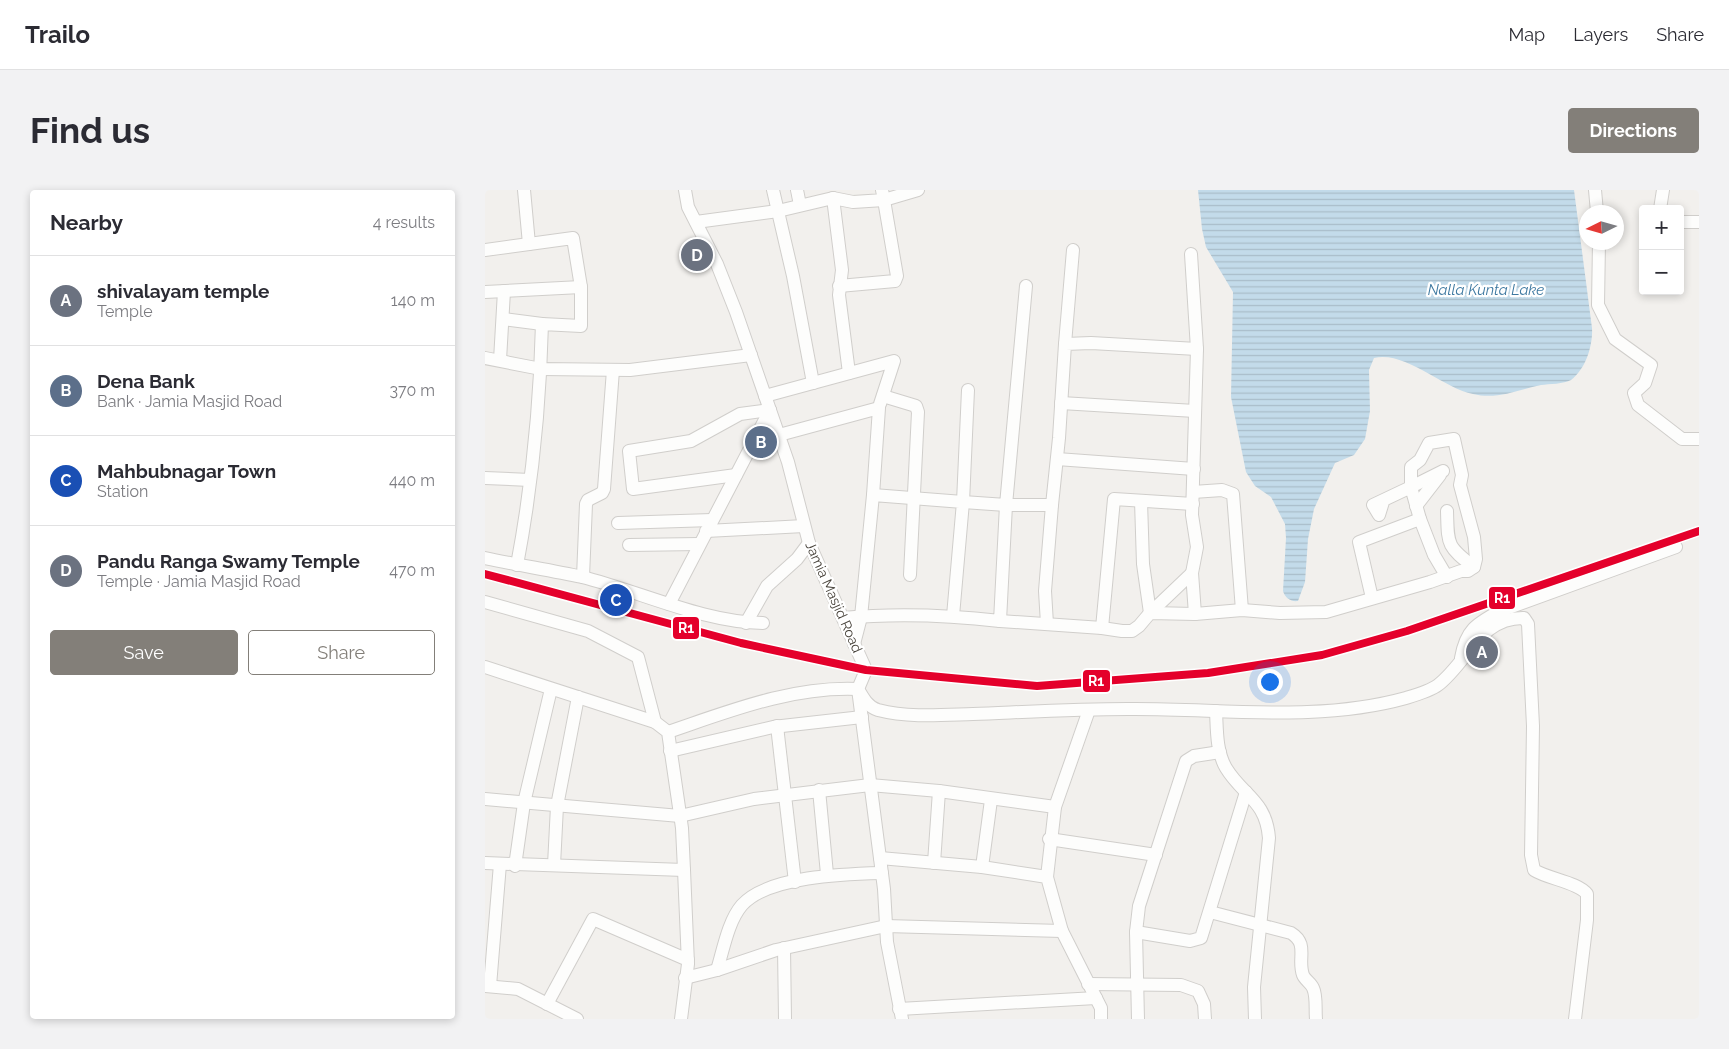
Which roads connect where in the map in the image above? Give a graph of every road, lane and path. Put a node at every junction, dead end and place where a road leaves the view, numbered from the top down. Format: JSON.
{"nodes":[{"id":1,"x":524,"y":190,"type":"edge"},
{"id":2,"x":685,"y":190,"type":"edge"},
{"id":3,"x":773,"y":190,"type":"edge"},
{"id":4,"x":797,"y":190,"type":"edge"},
{"id":5,"x":918,"y":190,"type":"edge"},
{"id":6,"x":1595,"y":190,"type":"edge"},
{"id":7,"x":1663,"y":190,"type":"edge"},
{"id":8,"x":883,"y":195,"type":"edge"},
{"id":9,"x":847,"y":196,"type":"edge"},
{"id":10,"x":833,"y":198,"type":"junction"},
{"id":11,"x":800,"y":205,"type":"junction"},
{"id":12,"x":1596,"y":205,"type":"edge"},
{"id":13,"x":1661,"y":205,"type":"edge"},
{"id":14,"x":778,"y":211,"type":"junction"},
{"id":15,"x":697,"y":222,"type":"junction"},
{"id":16,"x":1684,"y":222,"type":"edge"},
{"id":17,"x":1699,"y":222,"type":"edge"},
{"id":18,"x":529,"y":244,"type":"junction"},
{"id":19,"x":485,"y":250,"type":"edge"},
{"id":20,"x":1073,"y":250,"type":"dead end"},
{"id":21,"x":1599,"y":250,"type":"edge"},
{"id":22,"x":1191,"y":254,"type":"dead end"},
{"id":23,"x":839,"y":286,"type":"junction"},
{"id":24,"x":1026,"y":286,"type":"dead end"},
{"id":25,"x":581,"y":287,"type":"junction"},
{"id":26,"x":504,"y":291,"type":"junction"},
{"id":27,"x":485,"y":292,"type":"edge"},
{"id":28,"x":503,"y":319,"type":"junction"},
{"id":29,"x":542,"y":324,"type":"junction"},
{"id":30,"x":1065,"y":344,"type":"junction"},
{"id":31,"x":1197,"y":349,"type":"junction"},
{"id":32,"x":751,"y":355,"type":"junction"},
{"id":33,"x":485,"y":358,"type":"edge"},
{"id":34,"x":500,"y":360,"type":"junction"},
{"id":35,"x":541,"y":369,"type":"junction"},
{"id":36,"x":613,"y":370,"type":"junction"},
{"id":37,"x":849,"y":373,"type":"junction"},
{"id":38,"x":813,"y":383,"type":"junction"},
{"id":39,"x":969,"y":390,"type":"dead end"},
{"id":40,"x":765,"y":396,"type":"junction"},
{"id":41,"x":881,"y":402,"type":"junction"},
{"id":42,"x":1061,"y":403,"type":"junction"},
{"id":43,"x":770,"y":410,"type":"junction"},
{"id":44,"x":1195,"y":411,"type":"junction"},
{"id":45,"x":779,"y":435,"type":"junction"},
{"id":46,"x":1699,"y":439,"type":"edge"},
{"id":47,"x":1057,"y":459,"type":"junction"},
{"id":48,"x":1420,"y":460,"type":"junction"},
{"id":49,"x":1194,"y":469,"type":"junction"},
{"id":50,"x":1443,"y":471,"type":"junction"},
{"id":51,"x":736,"y":475,"type":"junction"},
{"id":52,"x":1462,"y":475,"type":"junction"},
{"id":53,"x":485,"y":478,"type":"edge"},
{"id":54,"x":530,"y":480,"type":"junction"},
{"id":55,"x":1411,"y":487,"type":"junction"},
{"id":56,"x":873,"y":495,"type":"junction"},
{"id":57,"x":913,"y":498,"type":"junction"},
{"id":58,"x":1193,"y":498,"type":"junction"},
{"id":59,"x":1141,"y":501,"type":"junction"},
{"id":60,"x":963,"y":502,"type":"junction"},
{"id":61,"x":1383,"y":502,"type":"dead end"},
{"id":62,"x":1005,"y":505,"type":"junction"},
{"id":63,"x":1052,"y":506,"type":"junction"},
{"id":64,"x":1415,"y":506,"type":"junction"},
{"id":65,"x":1447,"y":511,"type":"dead end"},
{"id":66,"x":1420,"y":519,"type":"junction"},
{"id":67,"x":618,"y":523,"type":"dead end"},
{"id":68,"x":709,"y":525,"type":"junction"},
{"id":69,"x":804,"y":526,"type":"junction"},
{"id":70,"x":809,"y":543,"type":"junction"},
{"id":71,"x":699,"y":544,"type":"junction"},
{"id":72,"x":629,"y":545,"type":"dead end"},
{"id":73,"x":1676,"y":546,"type":"dead end"},
{"id":74,"x":485,"y":558,"type":"edge"},
{"id":75,"x":517,"y":565,"type":"junction"},
{"id":76,"x":1474,"y":567,"type":"junction"},
{"id":77,"x":1192,"y":573,"type":"junction"},
{"id":78,"x":909,"y":575,"type":"dead end"},
{"id":79,"x":583,"y":577,"type":"junction"},
{"id":80,"x":1447,"y":577,"type":"junction"},
{"id":81,"x":1373,"y":598,"type":"junction"},
{"id":82,"x":485,"y":602,"type":"edge"},
{"id":83,"x":669,"y":604,"type":"junction"},
{"id":84,"x":1242,"y":610,"type":"junction"},
{"id":85,"x":1150,"y":613,"type":"junction"},
{"id":86,"x":1195,"y":614,"type":"junction"},
{"id":87,"x":953,"y":616,"type":"junction"},
{"id":88,"x":861,"y":617,"type":"junction"},
{"id":89,"x":843,"y":618,"type":"junction"},
{"id":90,"x":1000,"y":621,"type":"junction"},
{"id":91,"x":746,"y":623,"type":"junction"},
{"id":92,"x":763,"y":623,"type":"dead end"},
{"id":93,"x":1047,"y":624,"type":"junction"},
{"id":94,"x":1102,"y":628,"type":"junction"},
{"id":95,"x":854,"y":644,"type":"junction"},
{"id":96,"x":1461,"y":661,"type":"junction"},
{"id":97,"x":485,"y":667,"type":"edge"},
{"id":98,"x":551,"y":688,"type":"junction"},
{"id":99,"x":858,"y":689,"type":"junction"},
{"id":100,"x":578,"y":698,"type":"junction"},
{"id":101,"x":1089,"y":710,"type":"junction"},
{"id":102,"x":1216,"y":711,"type":"junction"},
{"id":103,"x":862,"y":717,"type":"junction"},
{"id":104,"x":655,"y":722,"type":"junction"},
{"id":105,"x":777,"y":726,"type":"junction"},
{"id":106,"x":668,"y":732,"type":"junction"},
{"id":107,"x":670,"y":751,"type":"junction"},
{"id":108,"x":1220,"y":752,"type":"junction"},
{"id":109,"x":870,"y":785,"type":"junction"},
{"id":110,"x":819,"y":790,"type":"junction"},
{"id":111,"x":939,"y":791,"type":"junction"},
{"id":112,"x":1246,"y":792,"type":"junction"},
{"id":113,"x":786,"y":795,"type":"junction"},
{"id":114,"x":485,"y":799,"type":"edge"},
{"id":115,"x":991,"y":800,"type":"junction"},
{"id":116,"x":524,"y":803,"type":"junction"},
{"id":117,"x":557,"y":806,"type":"junction"},
{"id":118,"x":1055,"y":807,"type":"junction"},
{"id":119,"x":680,"y":816,"type":"junction"},
{"id":120,"x":1049,"y":839,"type":"junction"},
{"id":121,"x":1156,"y":855,"type":"junction"},
{"id":122,"x":880,"y":858,"type":"junction"},
{"id":123,"x":485,"y":863,"type":"edge"},
{"id":124,"x":934,"y":863,"type":"junction"},
{"id":125,"x":500,"y":864,"type":"junction"},
{"id":126,"x":515,"y":866,"type":"junction"},
{"id":127,"x":554,"y":866,"type":"junction"},
{"id":128,"x":982,"y":867,"type":"junction"},
{"id":129,"x":684,"y":870,"type":"junction"},
{"id":130,"x":882,"y":873,"type":"junction"},
{"id":131,"x":827,"y":874,"type":"junction"},
{"id":132,"x":1047,"y":877,"type":"junction"},
{"id":133,"x":795,"y":882,"type":"junction"},
{"id":134,"x":1210,"y":912,"type":"junction"},
{"id":135,"x":490,"y":919,"type":"edge"},
{"id":136,"x":1260,"y":925,"type":"junction"},
{"id":137,"x":886,"y":926,"type":"junction"},
{"id":138,"x":1062,"y":931,"type":"junction"},
{"id":139,"x":1136,"y":932,"type":"junction"},
{"id":140,"x":784,"y":948,"type":"junction"},
{"id":141,"x":688,"y":960,"type":"junction"},
{"id":142,"x":717,"y":970,"type":"junction"},
{"id":143,"x":685,"y":978,"type":"junction"},
{"id":144,"x":1089,"y":984,"type":"junction"},
{"id":145,"x":1136,"y":985,"type":"junction"},
{"id":146,"x":487,"y":986,"type":"edge"},
{"id":147,"x":1096,"y":998,"type":"junction"},
{"id":148,"x":547,"y":1004,"type":"junction"},
{"id":149,"x":901,"y":1014,"type":"edge"},
{"id":150,"x":577,"y":1019,"type":"edge"},
{"id":151,"x":681,"y":1019,"type":"edge"},
{"id":152,"x":785,"y":1019,"type":"edge"},
{"id":153,"x":1101,"y":1019,"type":"edge"},
{"id":154,"x":1138,"y":1019,"type":"edge"},
{"id":155,"x":1205,"y":1019,"type":"edge"},
{"id":156,"x":1255,"y":1019,"type":"edge"},
{"id":157,"x":1316,"y":1019,"type":"edge"},
{"id":158,"x":1575,"y":1019,"type":"edge"}],
"edges":[{"from":1,"to":18,"type":"street"},
{"from":2,"to":15,"type":"street","name":"Jamia Masjid Road"},
{"from":3,"to":14,"type":"street"},
{"from":4,"to":11,"type":"street"},
{"from":5,"to":8,"type":"street"},
{"from":6,"to":12,"type":"street"},
{"from":7,"to":13,"type":"street"},
{"from":8,"to":9,"type":"street"},
{"from":8,"to":23,"type":"street"},
{"from":9,"to":10,"type":"street"},
{"from":10,"to":11,"type":"street"},
{"from":10,"to":23,"type":"street"},
{"from":11,"to":14,"type":"street"},
{"from":14,"to":15,"type":"street"},
{"from":14,"to":38,"type":"street"},
{"from":15,"to":32,"type":"street","name":"Jamia Masjid Road"},
{"from":16,"to":17,"type":"street"},
{"from":18,"to":19,"type":"street"},
{"from":18,"to":25,"type":"street"},
{"from":20,"to":30,"type":"street"},
{"from":21,"to":46,"type":"street"},
{"from":22,"to":31,"type":"street"},
{"from":23,"to":37,"type":"street"},
{"from":24,"to":62,"type":"street"},
{"from":25,"to":26,"type":"street"},
{"from":25,"to":29,"type":"street"},
{"from":26,"to":27,"type":"street"},
{"from":26,"to":28,"type":"street"},
{"from":28,"to":29,"type":"street"},
{"from":28,"to":34,"type":"street"},
{"from":29,"to":35,"type":"street"},
{"from":30,"to":31,"type":"street"},
{"from":30,"to":42,"type":"street"},
{"from":31,"to":44,"type":"street"},
{"from":32,"to":36,"type":"street"},
{"from":32,"to":40,"type":"street","name":"Jamia Masjid Road"},
{"from":33,"to":34,"type":"street"},
{"from":34,"to":35,"type":"street"},
{"from":35,"to":36,"type":"street"},
{"from":35,"to":54,"type":"street"},
{"from":36,"to":79,"type":"street"},
{"from":37,"to":38,"type":"street"},
{"from":37,"to":41,"type":"street"},
{"from":38,"to":40,"type":"street"},
{"from":39,"to":60,"type":"street"},
{"from":40,"to":43,"type":"street","name":"Jamia Masjid Road"},
{"from":41,"to":45,"type":"street"},
{"from":41,"to":56,"type":"street"},
{"from":41,"to":57,"type":"street"},
{"from":42,"to":44,"type":"street"},
{"from":42,"to":47,"type":"street"},
{"from":43,"to":45,"type":"street","name":"Jamia Masjid Road"},
{"from":43,"to":51,"type":"street"},
{"from":43,"to":51,"type":"street"},
{"from":44,"to":49,"type":"street"},
{"from":45,"to":69,"type":"street","name":"Jamia Masjid Road"},
{"from":47,"to":49,"type":"street"},
{"from":47,"to":63,"type":"street"},
{"from":48,"to":50,"type":"street"},
{"from":48,"to":52,"type":"street"},
{"from":48,"to":55,"type":"street"},
{"from":49,"to":58,"type":"street"},
{"from":50,"to":52,"type":"street"},
{"from":50,"to":55,"type":"street"},
{"from":50,"to":64,"type":"street"},
{"from":51,"to":68,"type":"street"},
{"from":52,"to":76,"type":"street"},
{"from":53,"to":54,"type":"street"},
{"from":54,"to":75,"type":"street"},
{"from":55,"to":61,"type":"street"},
{"from":55,"to":64,"type":"street"},
{"from":56,"to":57,"type":"street"},
{"from":56,"to":88,"type":"street"},
{"from":57,"to":60,"type":"street"},
{"from":57,"to":78,"type":"street"},
{"from":58,"to":59,"type":"street"},
{"from":58,"to":77,"type":"street"},
{"from":58,"to":84,"type":"street"},
{"from":59,"to":85,"type":"street"},
{"from":59,"to":94,"type":"street"},
{"from":60,"to":62,"type":"street"},
{"from":60,"to":87,"type":"street"},
{"from":62,"to":63,"type":"street"},
{"from":62,"to":90,"type":"street"},
{"from":63,"to":93,"type":"street"},
{"from":64,"to":66,"type":"street"},
{"from":65,"to":76,"type":"street"},
{"from":66,"to":80,"type":"street"},
{"from":66,"to":81,"type":"street"},
{"from":67,"to":68,"type":"street"},
{"from":68,"to":69,"type":"street"},
{"from":68,"to":71,"type":"street"},
{"from":69,"to":70,"type":"street","name":"Jamia Masjid Road"},
{"from":70,"to":89,"type":"street","name":"Jamia Masjid Road"},
{"from":70,"to":91,"type":"street"},
{"from":71,"to":72,"type":"street"},
{"from":71,"to":83,"type":"street"},
{"from":73,"to":96,"type":"street"},
{"from":74,"to":75,"type":"street"},
{"from":75,"to":79,"type":"street"},
{"from":76,"to":80,"type":"street"},
{"from":77,"to":85,"type":"street"},
{"from":77,"to":86,"type":"street"},
{"from":79,"to":83,"type":"street"},
{"from":80,"to":81,"type":"street"},
{"from":81,"to":84,"type":"street"},
{"from":82,"to":104,"type":"street"},
{"from":83,"to":91,"type":"street"},
{"from":84,"to":86,"type":"street"},
{"from":85,"to":86,"type":"street"},
{"from":85,"to":94,"type":"street"},
{"from":87,"to":88,"type":"street"},
{"from":87,"to":90,"type":"street"},
{"from":88,"to":89,"type":"street"},
{"from":88,"to":95,"type":"street"},
{"from":89,"to":95,"type":"street","name":"Jamia Masjid Road"},
{"from":90,"to":93,"type":"street"},
{"from":91,"to":92,"type":"street"},
{"from":93,"to":94,"type":"street"},
{"from":95,"to":99,"type":"street","name":"Jamia Masjid Road"},
{"from":96,"to":102,"type":"street"},
{"from":96,"to":158,"type":"street"},
{"from":97,"to":98,"type":"street"},
{"from":98,"to":100,"type":"street"},
{"from":98,"to":116,"type":"street"},
{"from":99,"to":101,"type":"street"},
{"from":99,"to":103,"type":"street","name":"Jamia Masjid Road"},
{"from":99,"to":106,"type":"street"},
{"from":100,"to":104,"type":"street"},
{"from":100,"to":117,"type":"street"},
{"from":101,"to":102,"type":"street"},
{"from":101,"to":118,"type":"street"},
{"from":102,"to":108,"type":"street"},
{"from":103,"to":105,"type":"street"},
{"from":103,"to":109,"type":"street","name":"Jamia Masjid Road"},
{"from":104,"to":106,"type":"street"},
{"from":105,"to":107,"type":"street"},
{"from":105,"to":113,"type":"street"},
{"from":106,"to":107,"type":"street"},
{"from":107,"to":119,"type":"street"},
{"from":108,"to":112,"type":"street"},
{"from":108,"to":121,"type":"street"},
{"from":109,"to":110,"type":"street"},
{"from":109,"to":111,"type":"street"},
{"from":109,"to":122,"type":"street","name":"Jamia Masjid Road"},
{"from":110,"to":113,"type":"street"},
{"from":110,"to":131,"type":"street"},
{"from":111,"to":115,"type":"street"},
{"from":111,"to":124,"type":"street"},
{"from":112,"to":134,"type":"street"},
{"from":112,"to":136,"type":"street"},
{"from":113,"to":119,"type":"street"},
{"from":113,"to":133,"type":"street"},
{"from":114,"to":116,"type":"street"},
{"from":115,"to":118,"type":"street"},
{"from":115,"to":128,"type":"street"},
{"from":116,"to":117,"type":"street"},
{"from":116,"to":126,"type":"street"},
{"from":117,"to":119,"type":"street"},
{"from":117,"to":127,"type":"street"},
{"from":118,"to":120,"type":"street"},
{"from":119,"to":129,"type":"street"},
{"from":120,"to":121,"type":"street"},
{"from":120,"to":132,"type":"street"},
{"from":121,"to":139,"type":"street"},
{"from":122,"to":124,"type":"street"},
{"from":122,"to":130,"type":"street","name":"Jamia Masjid Road"},
{"from":123,"to":125,"type":"street"},
{"from":124,"to":128,"type":"street"},
{"from":125,"to":126,"type":"street"},
{"from":125,"to":135,"type":"street"},
{"from":126,"to":127,"type":"street"},
{"from":127,"to":129,"type":"street"},
{"from":128,"to":132,"type":"street"},
{"from":129,"to":141,"type":"street"},
{"from":130,"to":131,"type":"street"},
{"from":130,"to":137,"type":"street","name":"Jamia Masjid Road"},
{"from":131,"to":133,"type":"street"},
{"from":132,"to":138,"type":"street"},
{"from":133,"to":142,"type":"street"},
{"from":134,"to":136,"type":"street"},
{"from":134,"to":139,"type":"street"},
{"from":135,"to":146,"type":"street"},
{"from":136,"to":156,"type":"street"},
{"from":136,"to":157,"type":"street"},
{"from":137,"to":138,"type":"street"},
{"from":137,"to":140,"type":"street"},
{"from":137,"to":149,"type":"street","name":"Jamia Masjid Road"},
{"from":138,"to":144,"type":"street"},
{"from":139,"to":145,"type":"street"},
{"from":140,"to":142,"type":"street"},
{"from":140,"to":152,"type":"street"},
{"from":141,"to":143,"type":"street"},
{"from":141,"to":148,"type":"street"},
{"from":142,"to":143,"type":"street"},
{"from":143,"to":151,"type":"street"},
{"from":144,"to":145,"type":"street"},
{"from":144,"to":147,"type":"street"},
{"from":145,"to":154,"type":"street"},
{"from":145,"to":155,"type":"street"},
{"from":146,"to":148,"type":"street"},
{"from":147,"to":149,"type":"street"},
{"from":147,"to":153,"type":"street"},
{"from":148,"to":150,"type":"street"}]}
